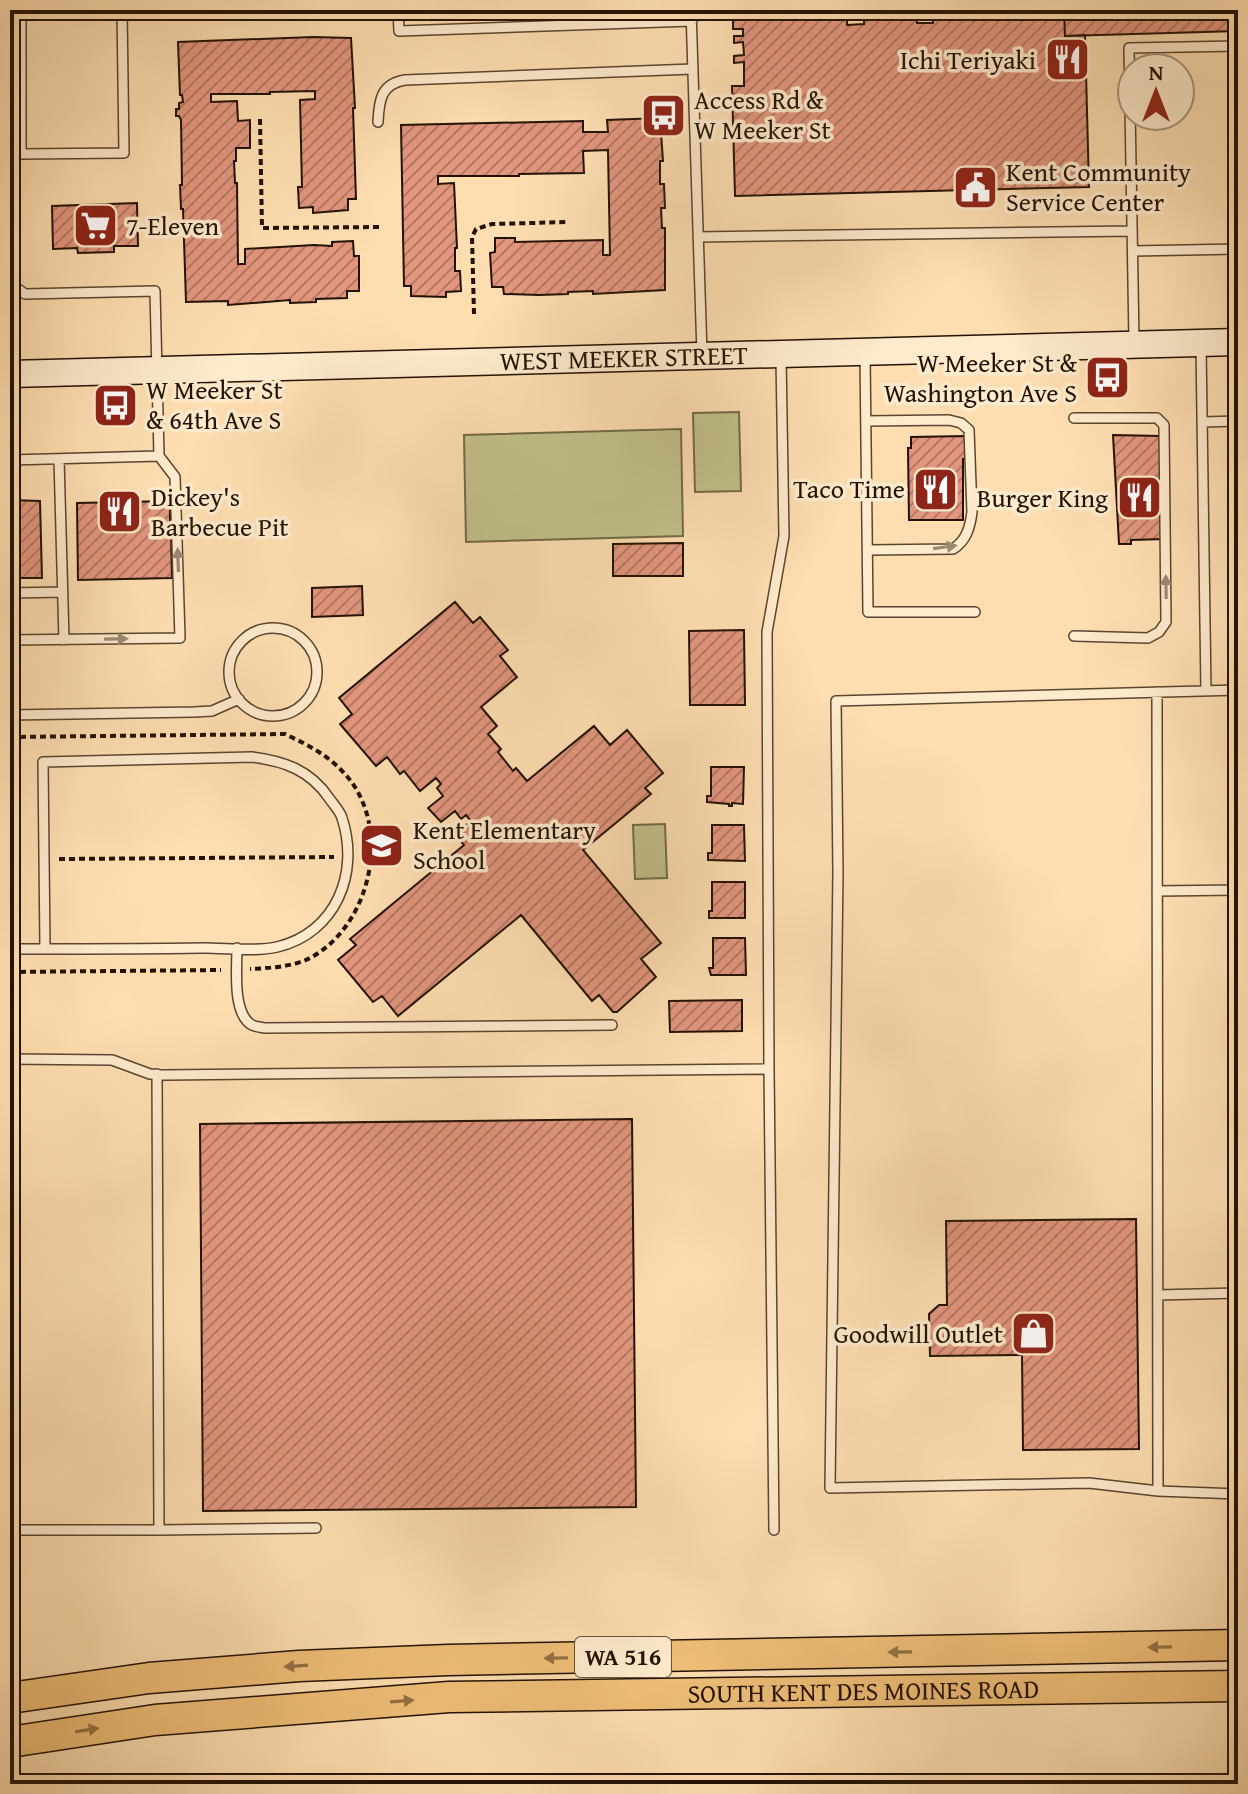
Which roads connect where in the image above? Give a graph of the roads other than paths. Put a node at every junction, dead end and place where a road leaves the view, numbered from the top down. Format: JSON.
{"nodes":[{"id":1,"x":21,"y":10,"type":"edge"},
{"id":2,"x":122,"y":10,"type":"edge"},
{"id":3,"x":398,"y":10,"type":"edge"},
{"id":4,"x":691,"y":16,"type":"edge"},
{"id":5,"x":1238,"y":46,"type":"edge"},
{"id":6,"x":693,"y":69,"type":"junction"},
{"id":7,"x":378,"y":122,"type":"dead end"},
{"id":8,"x":1132,"y":231,"type":"junction"},
{"id":9,"x":698,"y":237,"type":"junction"},
{"id":10,"x":1238,"y":249,"type":"edge"},
{"id":11,"x":1133,"y":251,"type":"junction"},
{"id":12,"x":10,"y":283,"type":"edge"},
{"id":13,"x":1238,"y":342,"type":"edge"},
{"id":14,"x":1201,"y":343,"type":"junction"},
{"id":15,"x":1134,"y":345,"type":"junction"},
{"id":16,"x":865,"y":352,"type":"junction"},
{"id":17,"x":781,"y":355,"type":"junction"},
{"id":18,"x":702,"y":357,"type":"junction"},
{"id":19,"x":158,"y":372,"type":"junction"},
{"id":20,"x":10,"y":374,"type":"edge"},
{"id":21,"x":1074,"y":418,"type":"dead end"},
{"id":22,"x":866,"y":421,"type":"junction"},
{"id":23,"x":1238,"y":421,"type":"edge"},
{"id":24,"x":1203,"y":422,"type":"junction"},
{"id":25,"x":159,"y":456,"type":"junction"},
{"id":26,"x":59,"y":459,"type":"junction"},
{"id":27,"x":10,"y":460,"type":"edge"},
{"id":28,"x":868,"y":550,"type":"junction"},
{"id":29,"x":63,"y":592,"type":"junction"},
{"id":30,"x":10,"y":593,"type":"edge"},
{"id":31,"x":975,"y":612,"type":"dead end"},
{"id":32,"x":1074,"y":636,"type":"dead end"},
{"id":33,"x":10,"y":640,"type":"edge"},
{"id":34,"x":64,"y":640,"type":"junction"},
{"id":35,"x":1238,"y":690,"type":"edge"},
{"id":36,"x":1206,"y":691,"type":"junction"},
{"id":37,"x":1157,"y":692,"type":"junction"},
{"id":38,"x":239,"y":699,"type":"junction"},
{"id":39,"x":10,"y":715,"type":"edge"},
{"id":40,"x":1238,"y":890,"type":"edge"},
{"id":41,"x":1157,"y":891,"type":"junction"},
{"id":42,"x":237,"y":948,"type":"junction"},
{"id":43,"x":10,"y":949,"type":"edge"},
{"id":44,"x":45,"y":949,"type":"junction"},
{"id":45,"x":612,"y":1025,"type":"dead end"},
{"id":46,"x":10,"y":1059,"type":"edge"},
{"id":47,"x":769,"y":1069,"type":"junction"},
{"id":48,"x":157,"y":1074,"type":"junction"},
{"id":49,"x":10,"y":1119,"type":"edge"},
{"id":50,"x":1238,"y":1293,"type":"edge"},
{"id":51,"x":1158,"y":1295,"type":"junction"},
{"id":52,"x":1158,"y":1491,"type":"junction"},
{"id":53,"x":1238,"y":1494,"type":"edge"},
{"id":54,"x":316,"y":1528,"type":"dead end"},
{"id":55,"x":159,"y":1530,"type":"junction"},
{"id":56,"x":774,"y":1530,"type":"dead end"},
{"id":57,"x":1238,"y":1645,"type":"edge"},
{"id":58,"x":1238,"y":1686,"type":"edge"},
{"id":59,"x":10,"y":1698,"type":"edge"},
{"id":60,"x":10,"y":1742,"type":"edge"}],
"edges":[{"from":1,"to":2,"type":"lane"},
{"from":3,"to":4,"type":"lane"},
{"from":4,"to":6,"type":"lane"},
{"from":5,"to":8,"type":"lane"},
{"from":6,"to":7,"type":"lane"},
{"from":6,"to":9,"type":"lane"},
{"from":8,"to":9,"type":"lane"},
{"from":8,"to":11,"type":"lane"},
{"from":9,"to":18,"type":"lane"},
{"from":10,"to":11,"type":"lane"},
{"from":11,"to":15,"type":"lane"},
{"from":12,"to":19,"type":"lane"},
{"from":13,"to":14,"type":"main road","name":"WEST MEEKER STREET"},
{"from":14,"to":15,"type":"main road","name":"WEST MEEKER STREET"},
{"from":14,"to":24,"type":"lane"},
{"from":15,"to":16,"type":"main road","name":"WEST MEEKER STREET"},
{"from":16,"to":17,"type":"main road","name":"WEST MEEKER STREET"},
{"from":16,"to":22,"type":"lane"},
{"from":17,"to":18,"type":"main road","name":"WEST MEEKER STREET"},
{"from":17,"to":47,"type":"lane"},
{"from":18,"to":19,"type":"main road","name":"WEST MEEKER STREET"},
{"from":19,"to":20,"type":"main road","name":"WEST MEEKER STREET"},
{"from":19,"to":25,"type":"lane"},
{"from":32,"to":21,"type":"lane","one_way":true},
{"from":22,"to":28,"type":"lane"},
{"from":28,"to":22,"type":"lane","one_way":true},
{"from":23,"to":24,"type":"lane"},
{"from":24,"to":36,"type":"lane"},
{"from":25,"to":26,"type":"lane"},
{"from":34,"to":25,"type":"lane","one_way":true},
{"from":26,"to":27,"type":"lane"},
{"from":26,"to":29,"type":"lane"},
{"from":28,"to":31,"type":"lane"},
{"from":29,"to":30,"type":"lane"},
{"from":29,"to":34,"type":"lane"},
{"from":33,"to":34,"type":"lane"},
{"from":35,"to":36,"type":"lane"},
{"from":36,"to":37,"type":"lane"},
{"from":37,"to":41,"type":"lane"},
{"from":37,"to":52,"type":"lane"},
{"from":38,"to":38,"type":"lane"},
{"from":38,"to":39,"type":"lane"},
{"from":40,"to":41,"type":"lane"},
{"from":41,"to":51,"type":"lane"},
{"from":42,"to":44,"type":"lane"},
{"from":42,"to":44,"type":"lane"},
{"from":42,"to":45,"type":"lane"},
{"from":43,"to":44,"type":"lane"},
{"from":46,"to":48,"type":"lane"},
{"from":47,"to":48,"type":"lane"},
{"from":47,"to":56,"type":"lane"},
{"from":48,"to":55,"type":"lane"},
{"from":49,"to":55,"type":"lane"},
{"from":50,"to":51,"type":"lane"},
{"from":51,"to":52,"type":"lane"},
{"from":52,"to":53,"type":"lane"},
{"from":54,"to":55,"type":"lane"},
{"from":57,"to":59,"type":"highway","name":"SOUTH KENT DES MOINES ROAD","number":"WA 516","one_way":true},
{"from":60,"to":58,"type":"highway","name":"SOUTH KENT DES MOINES ROAD","number":"WA 516","one_way":true}]}
